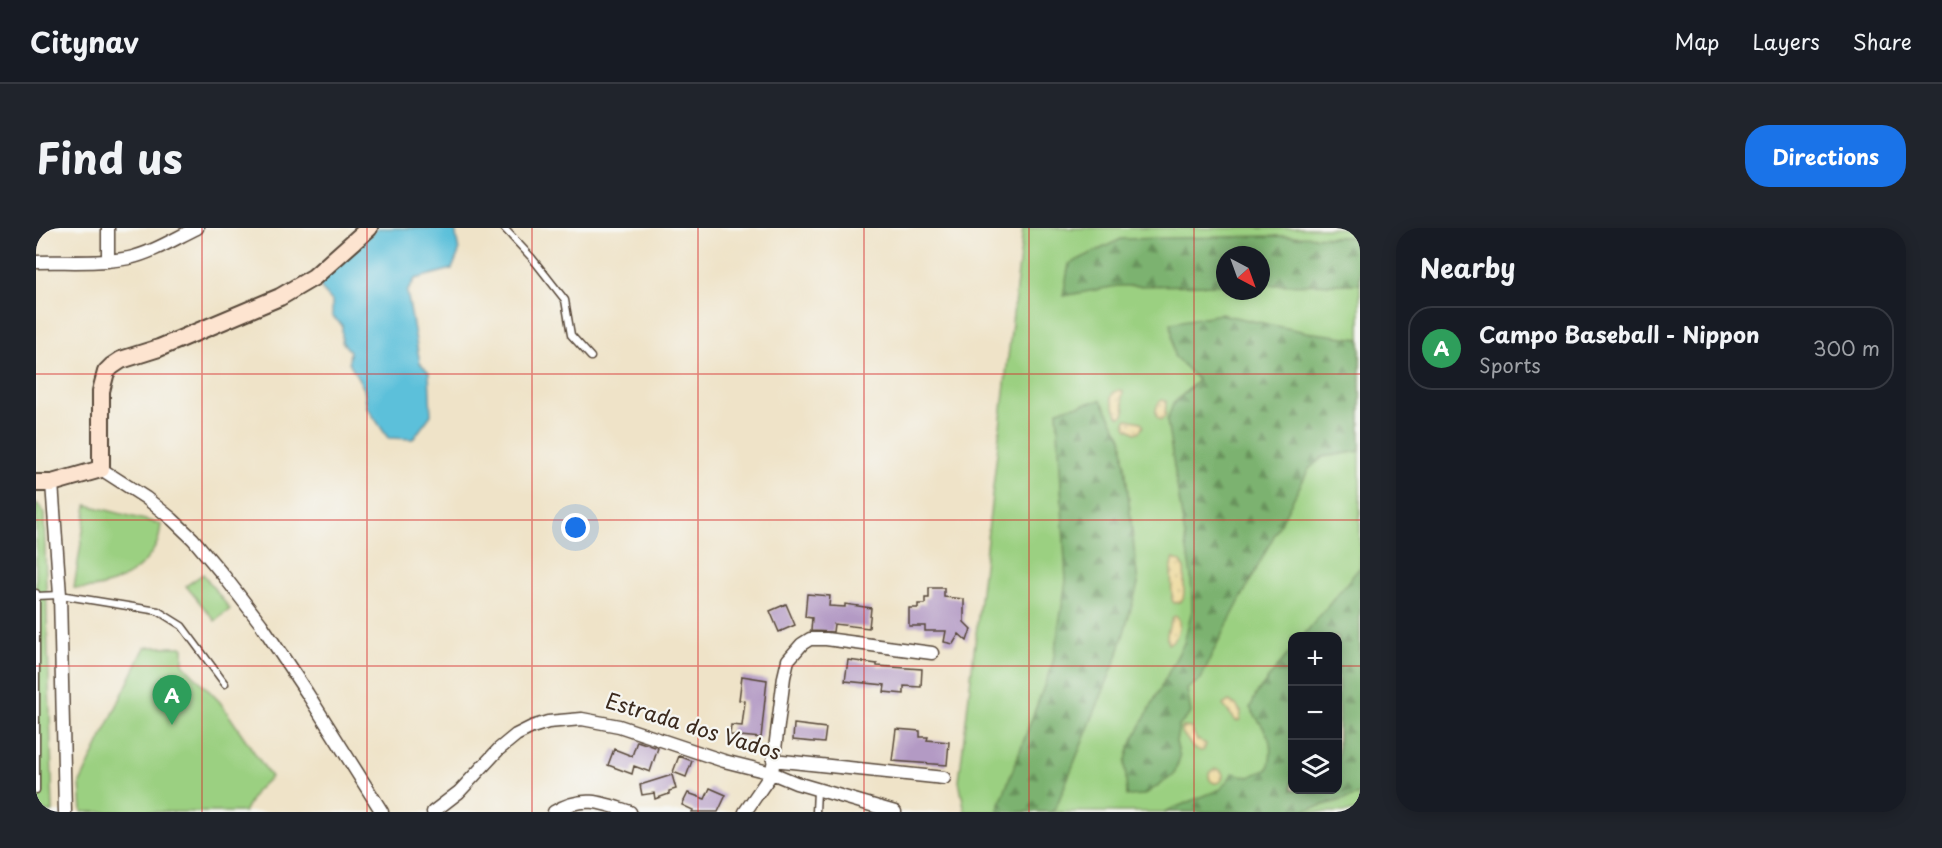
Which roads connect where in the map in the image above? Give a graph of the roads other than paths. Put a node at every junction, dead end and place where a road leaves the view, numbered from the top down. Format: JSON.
{"nodes":[{"id":1,"x":108,"y":228,"type":"edge"},
{"id":2,"x":197,"y":228,"type":"edge"},
{"id":3,"x":369,"y":228,"type":"edge"},
{"id":4,"x":504,"y":228,"type":"edge"},
{"id":5,"x":108,"y":261,"type":"junction"},
{"id":6,"x":36,"y":262,"type":"edge"},
{"id":7,"x":591,"y":357,"type":"dead end"},
{"id":8,"x":101,"y":470,"type":"junction"},
{"id":9,"x":44,"y":483,"type":"edge"},
{"id":10,"x":36,"y":594,"type":"edge"},
{"id":11,"x":60,"y":595,"type":"junction"},
{"id":12,"x":932,"y":652,"type":"dead end"},
{"id":13,"x":225,"y":684,"type":"dead end"},
{"id":14,"x":773,"y":760,"type":"junction"},
{"id":15,"x":772,"y":773,"type":"junction"},
{"id":16,"x":944,"y":778,"type":"dead end"},
{"id":17,"x":36,"y":789,"type":"edge"},
{"id":18,"x":817,"y":789,"type":"junction"},
{"id":19,"x":374,"y":799,"type":"junction"},
{"id":20,"x":65,"y":812,"type":"edge"},
{"id":21,"x":382,"y":812,"type":"edge"},
{"id":22,"x":392,"y":812,"type":"edge"},
{"id":23,"x":433,"y":812,"type":"edge"},
{"id":24,"x":554,"y":812,"type":"edge"},
{"id":25,"x":630,"y":812,"type":"edge"},
{"id":26,"x":744,"y":812,"type":"edge"},
{"id":27,"x":816,"y":812,"type":"edge"},
{"id":28,"x":896,"y":812,"type":"edge"}],
"edges":[{"from":1,"to":5,"type":"street"},
{"from":2,"to":5,"type":"street"},
{"from":3,"to":8,"type":"street"},
{"from":4,"to":7,"type":"lane"},
{"from":5,"to":6,"type":"street"},
{"from":8,"to":9,"type":"street"},
{"from":8,"to":19,"type":"street"},
{"from":9,"to":11,"type":"street"},
{"from":10,"to":11,"type":"lane"},
{"from":10,"to":17,"type":"lane"},
{"from":11,"to":13,"type":"lane"},
{"from":11,"to":20,"type":"street"},
{"from":12,"to":14,"type":"street"},
{"from":14,"to":15,"type":"street"},
{"from":14,"to":16,"type":"street"},
{"from":15,"to":18,"type":"street","name":"Estrada dos Vados"},
{"from":15,"to":23,"type":"street","name":"Estrada dos Vados"},
{"from":15,"to":26,"type":"street"},
{"from":18,"to":27,"type":"lane"},
{"from":18,"to":28,"type":"street","name":"Estrada dos Vados"},
{"from":19,"to":21,"type":"street"},
{"from":19,"to":22,"type":"street"},
{"from":24,"to":25,"type":"street"}]}
